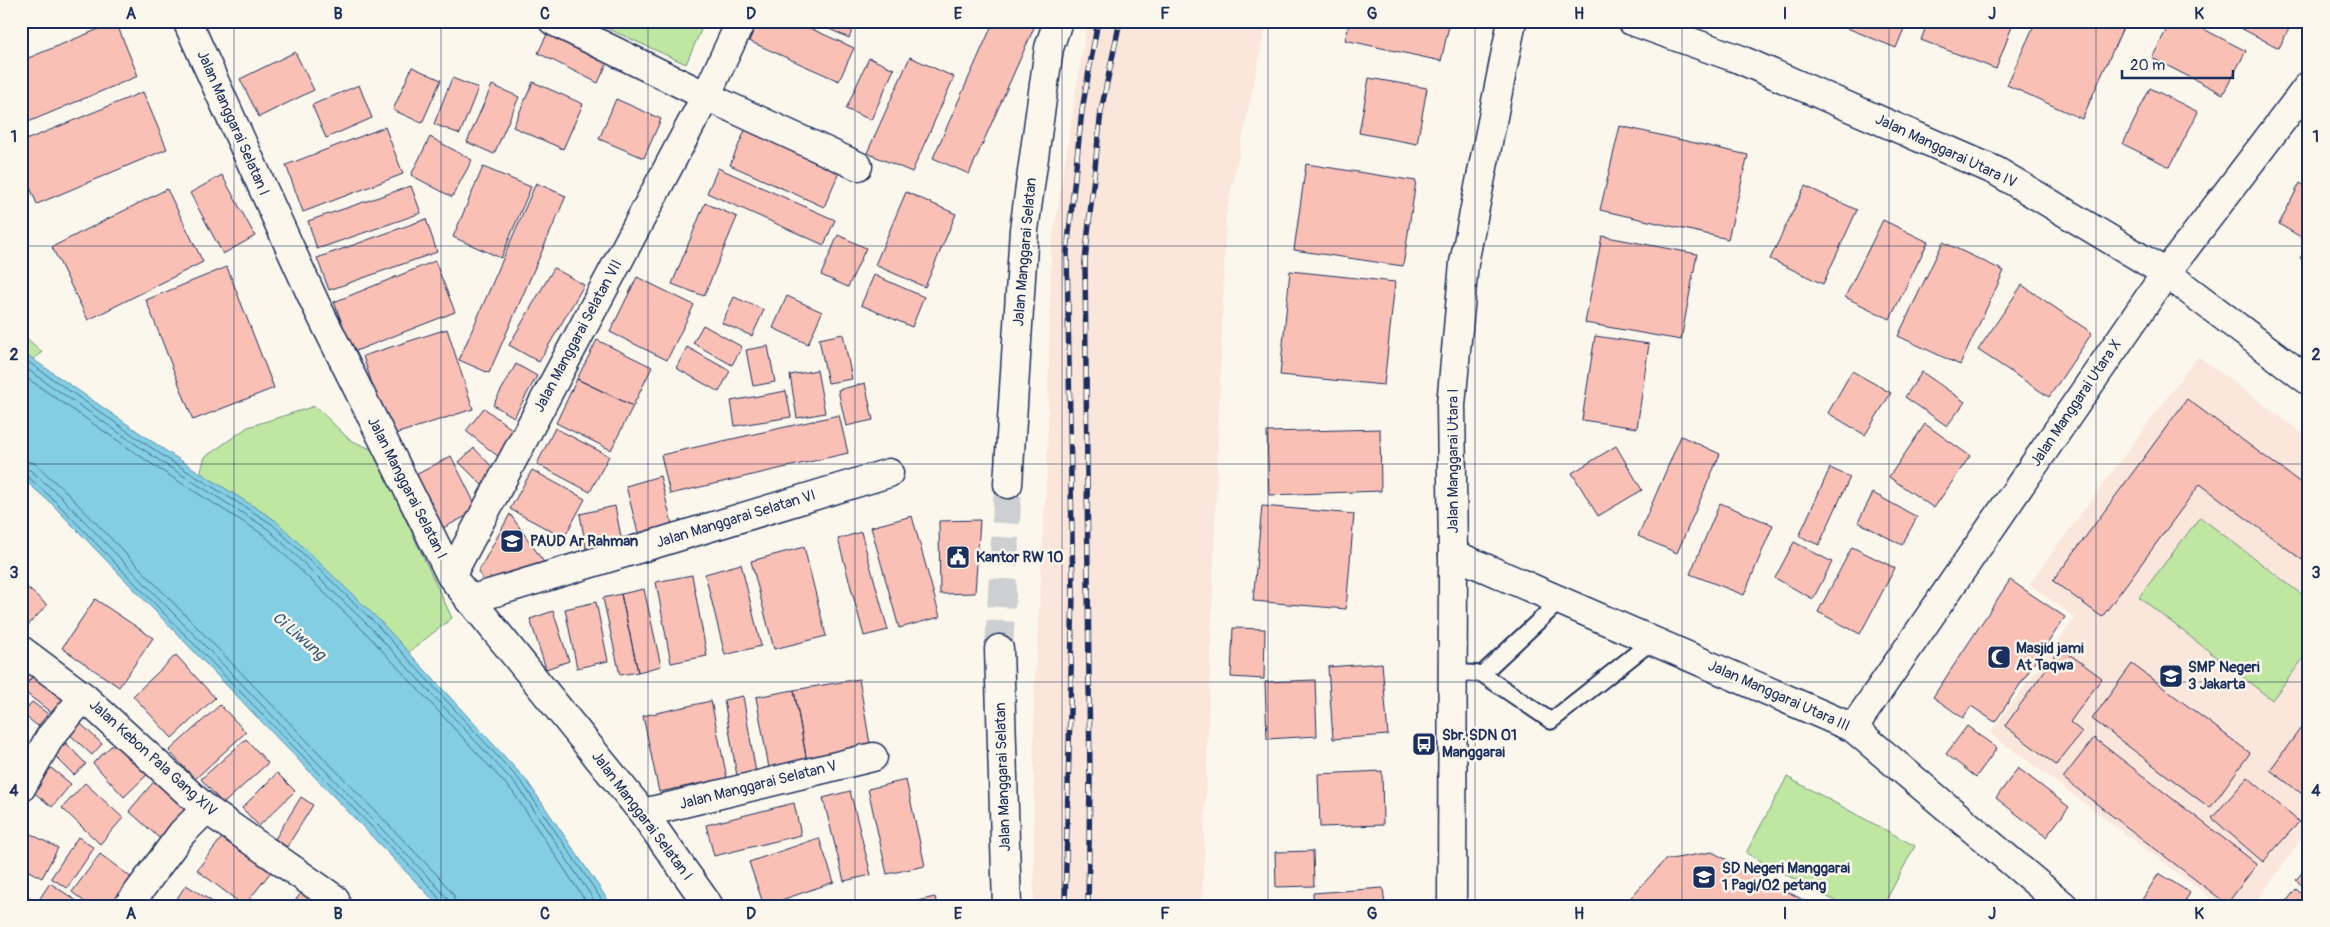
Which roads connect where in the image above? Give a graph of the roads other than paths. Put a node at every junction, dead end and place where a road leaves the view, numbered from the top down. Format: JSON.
{"nodes":[{"id":1,"x":187,"y":21,"type":"edge"},
{"id":2,"x":553,"y":21,"type":"edge"},
{"id":3,"x":740,"y":21,"type":"edge"},
{"id":4,"x":1058,"y":21,"type":"edge"},
{"id":5,"x":1512,"y":21,"type":"edge"},
{"id":6,"x":1632,"y":21,"type":"edge"},
{"id":7,"x":2309,"y":85,"type":"edge"},
{"id":8,"x":706,"y":96,"type":"junction"},
{"id":9,"x":858,"y":166,"type":"dead end"},
{"id":10,"x":2166,"y":273,"type":"junction"},
{"id":11,"x":2309,"y":381,"type":"edge"},
{"id":12,"x":889,"y":473,"type":"dead end"},
{"id":13,"x":1008,"y":484,"type":"tunnel mouth"},
{"id":14,"x":1453,"y":554,"type":"junction"},
{"id":15,"x":451,"y":576,"type":"junction"},
{"id":16,"x":469,"y":600,"type":"junction"},
{"id":17,"x":1560,"y":601,"type":"junction"},
{"id":18,"x":1652,"y":641,"type":"junction"},
{"id":19,"x":999,"y":649,"type":"tunnel mouth"},
{"id":20,"x":21,"y":650,"type":"edge"},
{"id":21,"x":1453,"y":672,"type":"junction"},
{"id":22,"x":1482,"y":674,"type":"junction"},
{"id":23,"x":84,"y":697,"type":"junction"},
{"id":24,"x":1853,"y":728,"type":"junction"},
{"id":25,"x":873,"y":757,"type":"dead end"},
{"id":26,"x":21,"y":788,"type":"edge"},
{"id":27,"x":206,"y":809,"type":"junction"},
{"id":28,"x":643,"y":813,"type":"junction"},
{"id":29,"x":335,"y":899,"type":"dead end"},
{"id":30,"x":128,"y":906,"type":"edge"},
{"id":31,"x":709,"y":906,"type":"edge"},
{"id":32,"x":1007,"y":906,"type":"edge"},
{"id":33,"x":1452,"y":906,"type":"edge"},
{"id":34,"x":2064,"y":906,"type":"edge"}],
"edges":[{"from":1,"to":15,"type":"street","name":"Jalan Manggarai Selatan I"},
{"from":2,"to":8,"type":"street"},
{"from":3,"to":8,"type":"street","name":"Jalan Manggarai Selatan VII"},
{"from":4,"to":13,"type":"street","name":"Jalan Manggarai Selatan"},
{"from":5,"to":14,"type":"street","name":"Jalan Manggarai Utara I"},
{"from":6,"to":10,"type":"street","name":"Jalan Manggarai Utara IV"},
{"from":7,"to":10,"type":"street","name":"Jalan Manggarai Utara X"},
{"from":8,"to":9,"type":"street"},
{"from":8,"to":15,"type":"street","name":"Jalan Manggarai Selatan VII"},
{"from":10,"to":11,"type":"street","name":"Jalan Manggarai Utara IV"},
{"from":10,"to":24,"type":"street","name":"Jalan Manggarai Utara X"},
{"from":12,"to":16,"type":"street","name":"Jalan Manggarai Selatan VI"},
{"from":14,"to":17,"type":"street","name":"Jalan Manggarai Utara III"},
{"from":14,"to":21,"type":"street","name":"Jalan Manggarai Utara I"},
{"from":15,"to":16,"type":"street","name":"Jalan Manggarai Selatan I"},
{"from":16,"to":28,"type":"street","name":"Jalan Manggarai Selatan I"},
{"from":17,"to":18,"type":"street","name":"Jalan Manggarai Utara III"},
{"from":17,"to":22,"type":"lane"},
{"from":18,"to":22,"type":"lane"},
{"from":18,"to":24,"type":"street","name":"Jalan Manggarai Utara III"},
{"from":19,"to":32,"type":"street","name":"Jalan Manggarai Selatan"},
{"from":20,"to":23,"type":"street","name":"Jalan Kebon Pala Gang XIV"},
{"from":21,"to":22,"type":"lane"},
{"from":21,"to":33,"type":"street","name":"Jalan Manggarai Utara I"},
{"from":23,"to":26,"type":"street"},
{"from":23,"to":27,"type":"street","name":"Jalan Kebon Pala Gang XIV"},
{"from":24,"to":34,"type":"street","name":"Jalan Manggarai Utara III"},
{"from":25,"to":28,"type":"street","name":"Jalan Manggarai Selatan V"},
{"from":27,"to":29,"type":"street","name":"Jalan Kebon Pala Gang XIV"},
{"from":27,"to":30,"type":"street"},
{"from":28,"to":31,"type":"street","name":"Jalan Manggarai Selatan I"}]}
